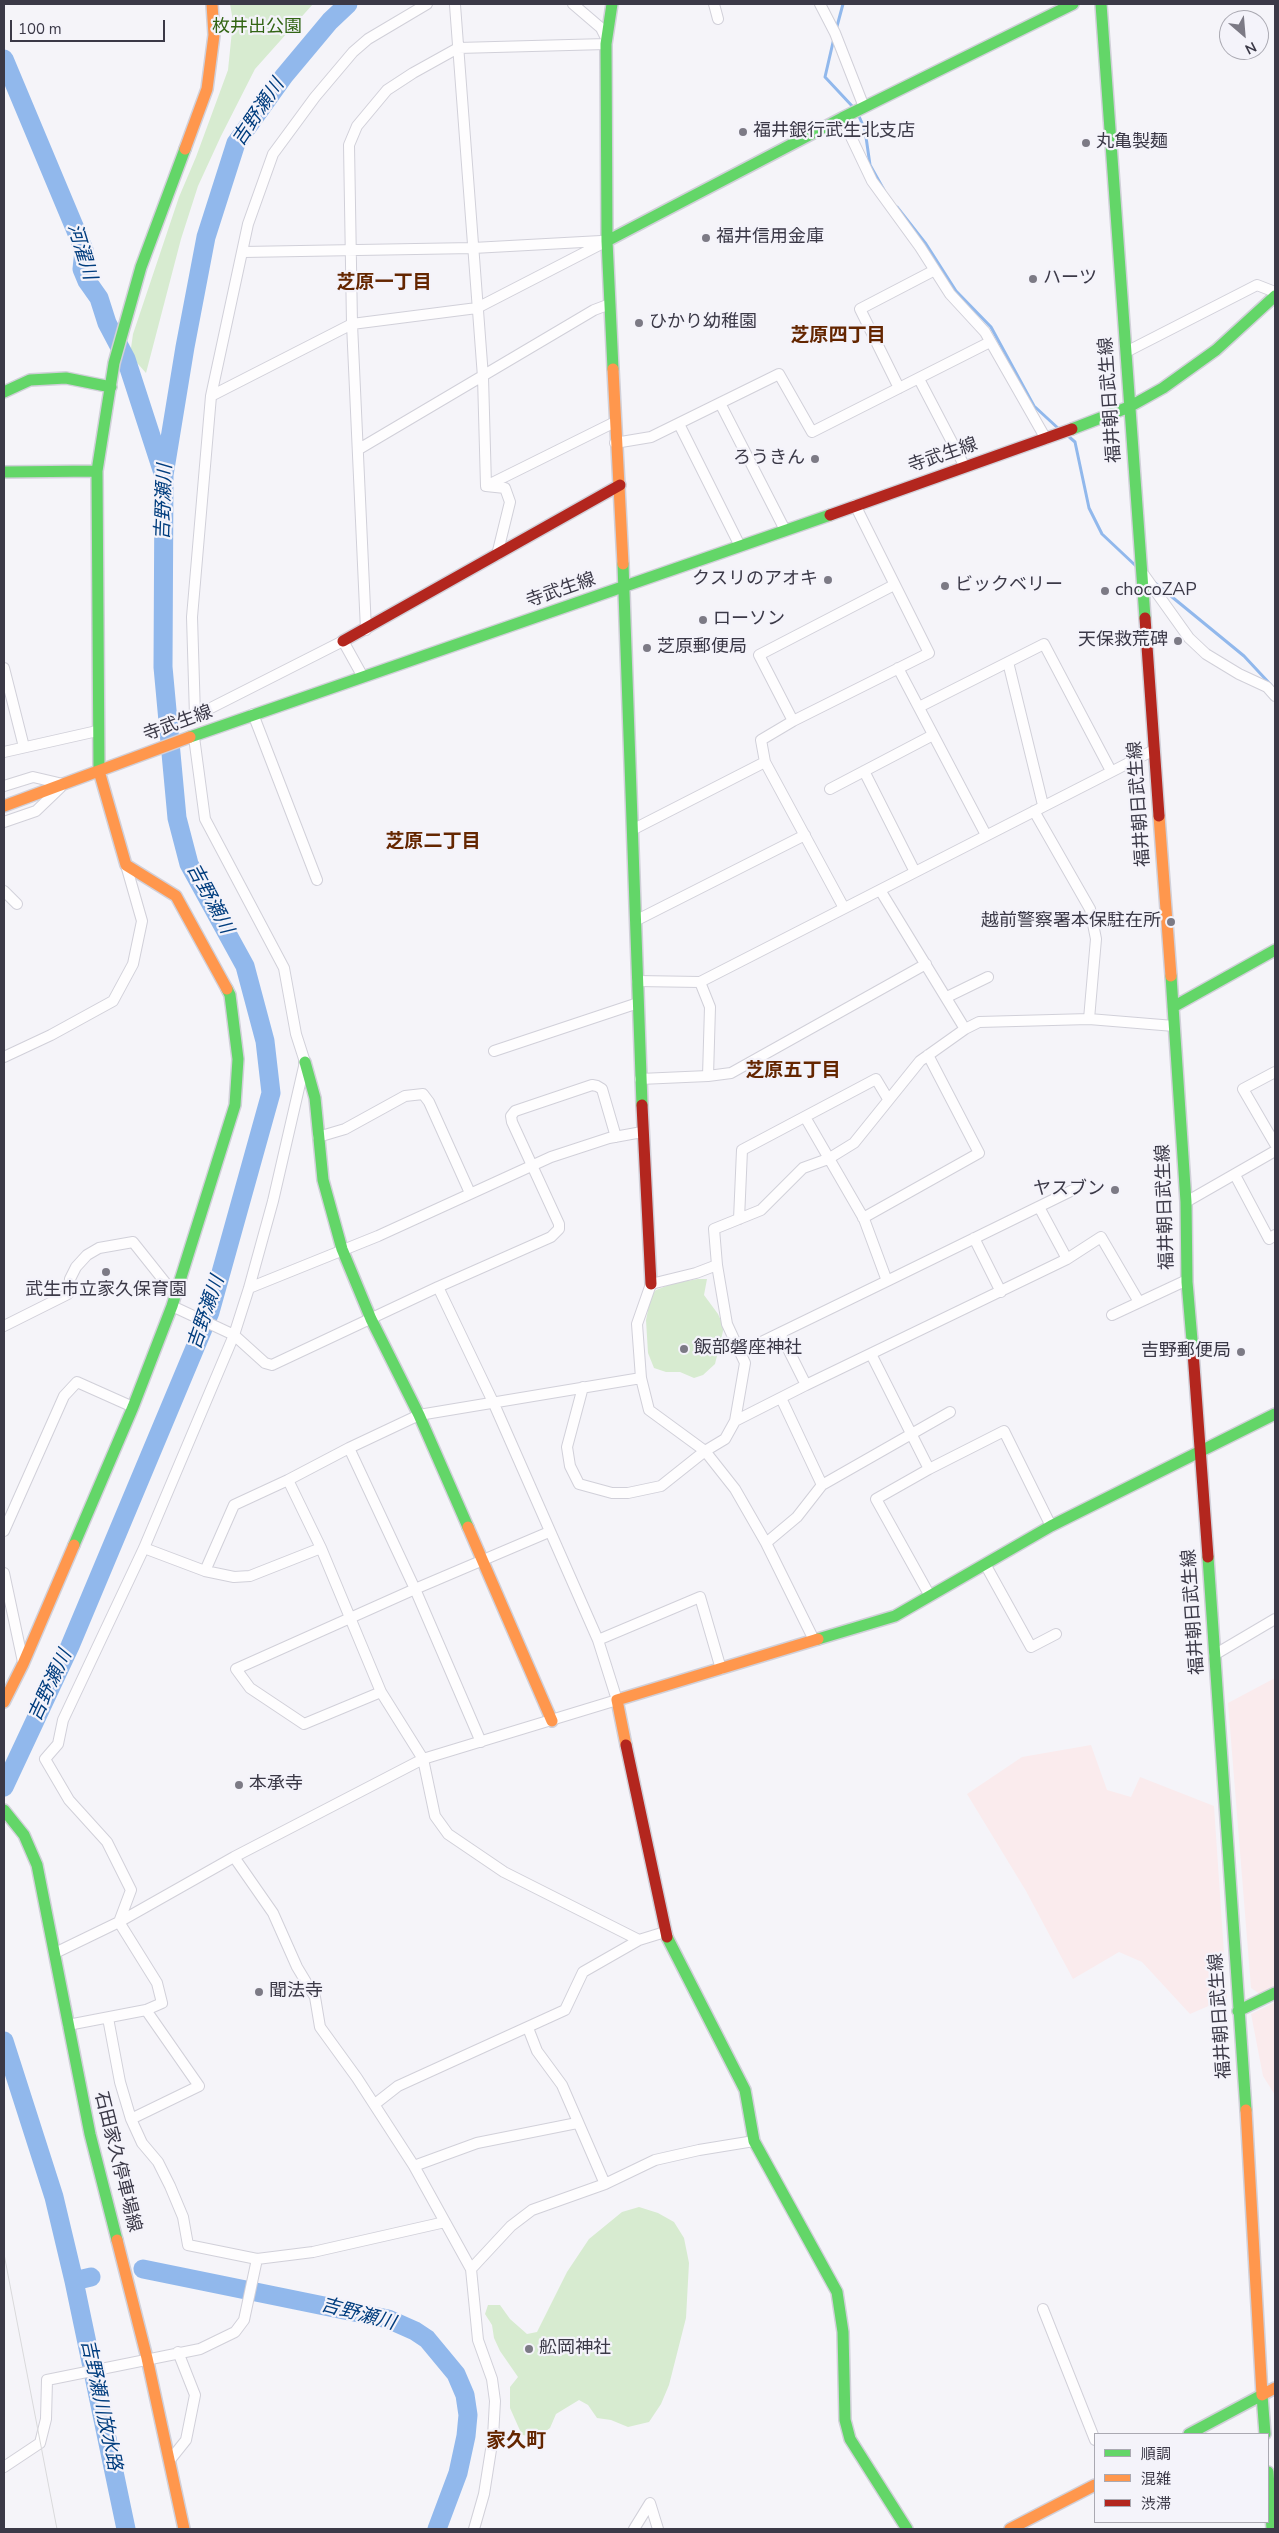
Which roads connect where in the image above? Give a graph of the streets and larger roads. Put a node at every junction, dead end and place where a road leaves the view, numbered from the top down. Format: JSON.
{"nodes":[{"id":1,"x":212,"y":4,"type":"edge"},
{"id":2,"x":427,"y":4,"type":"edge"},
{"id":3,"x":457,"y":4,"type":"edge"},
{"id":4,"x":572,"y":4,"type":"edge"},
{"id":5,"x":612,"y":4,"type":"edge"},
{"id":6,"x":714,"y":4,"type":"edge"},
{"id":7,"x":820,"y":4,"type":"edge"},
{"id":8,"x":1073,"y":4,"type":"edge"},
{"id":9,"x":1101,"y":4,"type":"edge"},
{"id":10,"x":718,"y":19,"type":"dead end"},
{"id":11,"x":606,"y":41,"type":"junction"},
{"id":12,"x":458,"y":48,"type":"junction"},
{"id":13,"x":864,"y":107,"type":"junction"},
{"id":14,"x":842,"y":118,"type":"junction"},
{"id":15,"x":607,"y":241,"type":"junction"},
{"id":16,"x":474,"y":248,"type":"junction"},
{"id":17,"x":351,"y":251,"type":"junction"},
{"id":18,"x":243,"y":252,"type":"junction"},
{"id":19,"x":933,"y":271,"type":"junction"},
{"id":20,"x":1275,"y":294,"type":"edge"},
{"id":21,"x":610,"y":304,"type":"junction"},
{"id":22,"x":477,"y":308,"type":"junction"},
{"id":23,"x":352,"y":324,"type":"junction"},
{"id":24,"x":990,"y":342,"type":"junction"},
{"id":25,"x":1126,"y":352,"type":"junction"},
{"id":26,"x":483,"y":378,"type":"junction"},
{"id":27,"x":920,"y":379,"type":"junction"},
{"id":28,"x":111,"y":387,"type":"junction"},
{"id":29,"x":899,"y":388,"type":"junction"},
{"id":30,"x":4,"y":392,"type":"edge"},
{"id":31,"x":211,"y":396,"type":"junction"},
{"id":32,"x":720,"y":403,"type":"junction"},
{"id":33,"x":1129,"y":407,"type":"junction"},
{"id":34,"x":615,"y":422,"type":"junction"},
{"id":35,"x":679,"y":424,"type":"junction"},
{"id":36,"x":1046,"y":439,"type":"junction"},
{"id":37,"x":615,"y":443,"type":"junction"},
{"id":38,"x":359,"y":449,"type":"junction"},
{"id":39,"x":965,"y":467,"type":"junction"},
{"id":40,"x":97,"y":471,"type":"junction"},
{"id":41,"x":4,"y":472,"type":"edge"},
{"id":42,"x":486,"y":486,"type":"junction"},
{"id":43,"x":620,"y":486,"type":"junction"},
{"id":44,"x":855,"y":505,"type":"junction"},
{"id":45,"x":785,"y":530,"type":"junction"},
{"id":46,"x":740,"y":546,"type":"junction"},
{"id":47,"x":497,"y":555,"type":"junction"},
{"id":48,"x":1140,"y":570,"type":"junction"},
{"id":49,"x":894,"y":585,"type":"junction"},
{"id":50,"x":624,"y":588,"type":"junction"},
{"id":51,"x":366,"y":630,"type":"junction"},
{"id":52,"x":344,"y":641,"type":"junction"},
{"id":53,"x":1008,"y":662,"type":"junction"},
{"id":54,"x":4,"y":668,"type":"edge"},
{"id":55,"x":898,"y":668,"type":"junction"},
{"id":56,"x":363,"y":677,"type":"junction"},
{"id":57,"x":1275,"y":696,"type":"edge"},
{"id":58,"x":918,"y":707,"type":"junction"},
{"id":59,"x":253,"y":714,"type":"junction"},
{"id":60,"x":793,"y":721,"type":"junction"},
{"id":61,"x":97,"y":731,"type":"junction"},
{"id":62,"x":933,"y":735,"type":"junction"},
{"id":63,"x":190,"y":738,"type":"junction"},
{"id":64,"x":24,"y":747,"type":"junction"},
{"id":65,"x":1154,"y":750,"type":"junction"},
{"id":66,"x":4,"y":752,"type":"edge"},
{"id":67,"x":765,"y":762,"type":"junction"},
{"id":68,"x":104,"y":770,"type":"junction"},
{"id":69,"x":864,"y":771,"type":"junction"},
{"id":70,"x":1110,"y":771,"type":"junction"},
{"id":71,"x":65,"y":784,"type":"junction"},
{"id":72,"x":4,"y":786,"type":"edge"},
{"id":73,"x":830,"y":789,"type":"dead end"},
{"id":74,"x":4,"y":806,"type":"edge"},
{"id":75,"x":1039,"y":808,"type":"junction"},
{"id":76,"x":4,"y":822,"type":"edge"},
{"id":77,"x":632,"y":830,"type":"junction"},
{"id":78,"x":805,"y":835,"type":"junction"},
{"id":79,"x":986,"y":836,"type":"junction"},
{"id":80,"x":126,"y":865,"type":"junction"},
{"id":81,"x":915,"y":872,"type":"junction"},
{"id":82,"x":317,"y":880,"type":"dead end"},
{"id":83,"x":880,"y":890,"type":"junction"},
{"id":84,"x":4,"y":891,"type":"edge"},
{"id":85,"x":17,"y":904,"type":"dead end"},
{"id":86,"x":844,"y":908,"type":"junction"},
{"id":87,"x":635,"y":921,"type":"junction"},
{"id":88,"x":1275,"y":950,"type":"edge"},
{"id":89,"x":926,"y":964,"type":"junction"},
{"id":90,"x":988,"y":977,"type":"dead end"},
{"id":91,"x":637,"y":982,"type":"junction"},
{"id":92,"x":700,"y":982,"type":"junction"},
{"id":93,"x":947,"y":998,"type":"junction"},
{"id":94,"x":638,"y":1003,"type":"junction"},
{"id":95,"x":1173,"y":1007,"type":"junction"},
{"id":96,"x":1089,"y":1019,"type":"junction"},
{"id":97,"x":1174,"y":1026,"type":"junction"},
{"id":98,"x":965,"y":1029,"type":"junction"},
{"id":99,"x":494,"y":1051,"type":"dead end"},
{"id":100,"x":928,"y":1055,"type":"junction"},
{"id":101,"x":4,"y":1058,"type":"edge"},
{"id":102,"x":305,"y":1062,"type":"junction"},
{"id":103,"x":1275,"y":1072,"type":"edge"},
{"id":104,"x":708,"y":1076,"type":"junction"},
{"id":105,"x":640,"y":1079,"type":"junction"},
{"id":106,"x":888,"y":1099,"type":"junction"},
{"id":107,"x":804,"y":1117,"type":"junction"},
{"id":108,"x":642,"y":1132,"type":"junction"},
{"id":109,"x":318,"y":1137,"type":"junction"},
{"id":110,"x":616,"y":1137,"type":"junction"},
{"id":111,"x":1275,"y":1144,"type":"edge"},
{"id":112,"x":1275,"y":1151,"type":"edge"},
{"id":113,"x":828,"y":1159,"type":"junction"},
{"id":114,"x":532,"y":1166,"type":"junction"},
{"id":115,"x":1235,"y":1174,"type":"junction"},
{"id":116,"x":1077,"y":1188,"type":"dead end"},
{"id":117,"x":470,"y":1193,"type":"junction"},
{"id":118,"x":1186,"y":1202,"type":"junction"},
{"id":119,"x":1038,"y":1207,"type":"junction"},
{"id":120,"x":863,"y":1218,"type":"junction"},
{"id":121,"x":740,"y":1219,"type":"junction"},
{"id":122,"x":1275,"y":1235,"type":"edge"},
{"id":123,"x":974,"y":1238,"type":"junction"},
{"id":124,"x":342,"y":1249,"type":"junction"},
{"id":125,"x":1067,"y":1259,"type":"junction"},
{"id":126,"x":717,"y":1265,"type":"junction"},
{"id":127,"x":1187,"y":1280,"type":"junction"},
{"id":128,"x":887,"y":1281,"type":"junction"},
{"id":129,"x":651,"y":1284,"type":"junction"},
{"id":130,"x":438,"y":1287,"type":"junction"},
{"id":131,"x":249,"y":1288,"type":"junction"},
{"id":132,"x":1000,"y":1292,"type":"junction"},
{"id":133,"x":174,"y":1301,"type":"junction"},
{"id":134,"x":1139,"y":1302,"type":"junction"},
{"id":135,"x":1112,"y":1315,"type":"dead end"},
{"id":136,"x":372,"y":1319,"type":"junction"},
{"id":137,"x":4,"y":1326,"type":"edge"},
{"id":138,"x":780,"y":1332,"type":"junction"},
{"id":139,"x":234,"y":1334,"type":"junction"},
{"id":140,"x":741,"y":1352,"type":"junction"},
{"id":141,"x":871,"y":1354,"type":"junction"},
{"id":142,"x":641,"y":1378,"type":"junction"},
{"id":143,"x":806,"y":1385,"type":"junction"},
{"id":144,"x":583,"y":1387,"type":"junction"},
{"id":145,"x":781,"y":1398,"type":"junction"},
{"id":146,"x":494,"y":1404,"type":"junction"},
{"id":147,"x":133,"y":1407,"type":"junction"},
{"id":148,"x":950,"y":1412,"type":"dead end"},
{"id":149,"x":1275,"y":1414,"type":"edge"},
{"id":150,"x":418,"y":1415,"type":"junction"},
{"id":151,"x":735,"y":1421,"type":"junction"},
{"id":152,"x":911,"y":1433,"type":"junction"},
{"id":153,"x":349,"y":1448,"type":"junction"},
{"id":154,"x":705,"y":1451,"type":"junction"},
{"id":155,"x":1201,"y":1453,"type":"junction"},
{"id":156,"x":929,"y":1469,"type":"junction"},
{"id":157,"x":288,"y":1480,"type":"junction"},
{"id":158,"x":822,"y":1485,"type":"junction"},
{"id":159,"x":1050,"y":1526,"type":"junction"},
{"id":160,"x":4,"y":1532,"type":"edge"},
{"id":161,"x":549,"y":1532,"type":"junction"},
{"id":162,"x":766,"y":1543,"type":"junction"},
{"id":163,"x":144,"y":1548,"type":"junction"},
{"id":164,"x":321,"y":1548,"type":"junction"},
{"id":165,"x":482,"y":1560,"type":"junction"},
{"id":166,"x":985,"y":1564,"type":"junction"},
{"id":167,"x":205,"y":1571,"type":"junction"},
{"id":168,"x":4,"y":1576,"type":"edge"},
{"id":169,"x":415,"y":1589,"type":"junction"},
{"id":170,"x":930,"y":1596,"type":"junction"},
{"id":171,"x":1275,"y":1619,"type":"edge"},
{"id":172,"x":350,"y":1620,"type":"junction"},
{"id":173,"x":1056,"y":1634,"type":"dead end"},
{"id":174,"x":598,"y":1640,"type":"junction"},
{"id":175,"x":814,"y":1640,"type":"junction"},
{"id":176,"x":1214,"y":1655,"type":"junction"},
{"id":177,"x":23,"y":1664,"type":"junction"},
{"id":178,"x":721,"y":1669,"type":"junction"},
{"id":179,"x":381,"y":1692,"type":"junction"},
{"id":180,"x":617,"y":1700,"type":"junction"},
{"id":181,"x":4,"y":1702,"type":"edge"},
{"id":182,"x":552,"y":1721,"type":"junction"},
{"id":183,"x":481,"y":1742,"type":"junction"},
{"id":184,"x":423,"y":1759,"type":"junction"},
{"id":185,"x":4,"y":1810,"type":"edge"},
{"id":186,"x":234,"y":1857,"type":"junction"},
{"id":187,"x":120,"y":1922,"type":"junction"},
{"id":188,"x":665,"y":1932,"type":"junction"},
{"id":189,"x":639,"y":1940,"type":"junction"},
{"id":190,"x":55,"y":1953,"type":"junction"},
{"id":191,"x":1275,"y":1993,"type":"edge"},
{"id":192,"x":146,"y":2010,"type":"junction"},
{"id":193,"x":1238,"y":2012,"type":"junction"},
{"id":194,"x":108,"y":2018,"type":"junction"},
{"id":195,"x":68,"y":2025,"type":"junction"},
{"id":196,"x":528,"y":2028,"type":"junction"},
{"id":197,"x":375,"y":2104,"type":"junction"},
{"id":198,"x":131,"y":2119,"type":"junction"},
{"id":199,"x":577,"y":2122,"type":"junction"},
{"id":200,"x":754,"y":2141,"type":"junction"},
{"id":201,"x":414,"y":2166,"type":"junction"},
{"id":202,"x":605,"y":2184,"type":"junction"},
{"id":203,"x":445,"y":2222,"type":"junction"},
{"id":204,"x":257,"y":2259,"type":"junction"},
{"id":205,"x":470,"y":2270,"type":"junction"},
{"id":206,"x":1043,"y":2309,"type":"dead end"},
{"id":207,"x":178,"y":2352,"type":"junction"},
{"id":208,"x":147,"y":2358,"type":"junction"},
{"id":209,"x":1275,"y":2388,"type":"edge"},
{"id":210,"x":1262,"y":2395,"type":"junction"},
{"id":211,"x":1191,"y":2433,"type":"edge"},
{"id":212,"x":1265,"y":2433,"type":"edge"},
{"id":213,"x":1094,"y":2437,"type":"edge"},
{"id":214,"x":170,"y":2460,"type":"junction"},
{"id":215,"x":4,"y":2467,"type":"edge"},
{"id":216,"x":1094,"y":2486,"type":"edge"},
{"id":217,"x":1269,"y":2486,"type":"edge"},
{"id":218,"x":184,"y":2529,"type":"edge"},
{"id":219,"x":474,"y":2529,"type":"edge"},
{"id":220,"x":634,"y":2529,"type":"edge"},
{"id":221,"x":658,"y":2529,"type":"edge"},
{"id":222,"x":908,"y":2529,"type":"edge"},
{"id":223,"x":1010,"y":2529,"type":"edge"},
{"id":224,"x":1272,"y":2529,"type":"edge"}],
"edges":[{"from":1,"to":28,"type":"street"},
{"from":2,"to":18,"type":"street"},
{"from":3,"to":12,"type":"street"},
{"from":4,"to":11,"type":"street"},
{"from":5,"to":11,"type":"street"},
{"from":6,"to":10,"type":"street"},
{"from":7,"to":13,"type":"street"},
{"from":8,"to":13,"type":"street"},
{"from":9,"to":25,"type":"street","name":"福井朝日武生線"},
{"from":11,"to":12,"type":"street"},
{"from":11,"to":15,"type":"street"},
{"from":12,"to":16,"type":"street"},
{"from":12,"to":17,"type":"street"},
{"from":13,"to":14,"type":"street"},
{"from":14,"to":15,"type":"street"},
{"from":14,"to":19,"type":"street"},
{"from":15,"to":16,"type":"street"},
{"from":15,"to":21,"type":"street"},
{"from":15,"to":22,"type":"street"},
{"from":16,"to":17,"type":"street"},
{"from":16,"to":22,"type":"street"},
{"from":17,"to":18,"type":"street"},
{"from":17,"to":23,"type":"street"},
{"from":18,"to":31,"type":"street"},
{"from":19,"to":24,"type":"street"},
{"from":19,"to":29,"type":"street"},
{"from":20,"to":25,"type":"street"},
{"from":20,"to":33,"type":"street","name":"寺武生線"},
{"from":21,"to":26,"type":"street"},
{"from":21,"to":34,"type":"street"},
{"from":22,"to":23,"type":"street"},
{"from":22,"to":26,"type":"street"},
{"from":23,"to":31,"type":"street"},
{"from":23,"to":38,"type":"street"},
{"from":24,"to":27,"type":"street"},
{"from":24,"to":36,"type":"street"},
{"from":25,"to":33,"type":"street","name":"福井朝日武生線"},
{"from":26,"to":38,"type":"street"},
{"from":26,"to":42,"type":"street"},
{"from":27,"to":29,"type":"street"},
{"from":27,"to":39,"type":"street"},
{"from":28,"to":30,"type":"street"},
{"from":28,"to":40,"type":"street"},
{"from":29,"to":32,"type":"street"},
{"from":31,"to":52,"type":"street"},
{"from":32,"to":35,"type":"street"},
{"from":32,"to":45,"type":"street"},
{"from":33,"to":36,"type":"street","name":"寺武生線"},
{"from":33,"to":48,"type":"street","name":"福井朝日武生線"},
{"from":34,"to":37,"type":"street"},
{"from":34,"to":42,"type":"street"},
{"from":35,"to":37,"type":"street"},
{"from":35,"to":46,"type":"street"},
{"from":36,"to":39,"type":"street","name":"寺武生線"},
{"from":37,"to":43,"type":"street"},
{"from":38,"to":51,"type":"street"},
{"from":39,"to":44,"type":"street","name":"寺武生線"},
{"from":40,"to":41,"type":"street"},
{"from":40,"to":61,"type":"street"},
{"from":42,"to":47,"type":"street"},
{"from":43,"to":47,"type":"street"},
{"from":43,"to":50,"type":"street"},
{"from":44,"to":45,"type":"street","name":"寺武生線"},
{"from":44,"to":49,"type":"street"},
{"from":45,"to":46,"type":"street","name":"寺武生線"},
{"from":46,"to":50,"type":"street","name":"寺武生線"},
{"from":47,"to":51,"type":"street"},
{"from":48,"to":57,"type":"street"},
{"from":48,"to":65,"type":"street","name":"福井朝日武生線"},
{"from":49,"to":55,"type":"street"},
{"from":49,"to":60,"type":"street"},
{"from":50,"to":56,"type":"street","name":"寺武生線"},
{"from":50,"to":77,"type":"street"},
{"from":51,"to":52,"type":"street"},
{"from":52,"to":56,"type":"street"},
{"from":53,"to":58,"type":"street"},
{"from":53,"to":70,"type":"street"},
{"from":53,"to":75,"type":"street"},
{"from":54,"to":64,"type":"street"},
{"from":55,"to":58,"type":"street"},
{"from":55,"to":60,"type":"street"},
{"from":56,"to":59,"type":"street","name":"寺武生線"},
{"from":58,"to":62,"type":"street"},
{"from":59,"to":63,"type":"street","name":"寺武生線"},
{"from":59,"to":82,"type":"street"},
{"from":60,"to":67,"type":"street"},
{"from":61,"to":64,"type":"street"},
{"from":61,"to":68,"type":"street"},
{"from":62,"to":69,"type":"street"},
{"from":62,"to":79,"type":"street"},
{"from":63,"to":68,"type":"street","name":"寺武生線"},
{"from":63,"to":102,"type":"street"},
{"from":64,"to":66,"type":"street"},
{"from":65,"to":70,"type":"street"},
{"from":65,"to":95,"type":"street","name":"福井朝日武生線"},
{"from":67,"to":77,"type":"street"},
{"from":67,"to":78,"type":"street"},
{"from":68,"to":71,"type":"street","name":"寺武生線"},
{"from":68,"to":80,"type":"street"},
{"from":69,"to":73,"type":"street"},
{"from":69,"to":81,"type":"street"},
{"from":70,"to":75,"type":"street"},
{"from":71,"to":72,"type":"street"},
{"from":71,"to":74,"type":"street","name":"寺武生線"},
{"from":71,"to":76,"type":"street"},
{"from":75,"to":79,"type":"street"},
{"from":75,"to":96,"type":"street"},
{"from":77,"to":87,"type":"street"},
{"from":78,"to":86,"type":"street"},
{"from":78,"to":87,"type":"street"},
{"from":79,"to":81,"type":"street"},
{"from":80,"to":101,"type":"street"},
{"from":80,"to":133,"type":"street"},
{"from":81,"to":83,"type":"street"},
{"from":83,"to":86,"type":"street"},
{"from":83,"to":89,"type":"street"},
{"from":84,"to":85,"type":"street"},
{"from":86,"to":92,"type":"street"},
{"from":87,"to":91,"type":"street"},
{"from":88,"to":95,"type":"street"},
{"from":89,"to":93,"type":"street"},
{"from":89,"to":104,"type":"street"},
{"from":90,"to":93,"type":"street"},
{"from":91,"to":92,"type":"street"},
{"from":91,"to":94,"type":"street"},
{"from":92,"to":104,"type":"street"},
{"from":93,"to":98,"type":"street"},
{"from":94,"to":99,"type":"street"},
{"from":94,"to":105,"type":"street"},
{"from":95,"to":97,"type":"street","name":"福井朝日武生線"},
{"from":96,"to":97,"type":"street"},
{"from":96,"to":98,"type":"street"},
{"from":97,"to":118,"type":"street","name":"福井朝日武生線"},
{"from":98,"to":100,"type":"street"},
{"from":100,"to":106,"type":"street"},
{"from":100,"to":120,"type":"street"},
{"from":102,"to":109,"type":"street"},
{"from":102,"to":131,"type":"street"},
{"from":103,"to":111,"type":"street"},
{"from":104,"to":105,"type":"street"},
{"from":105,"to":108,"type":"street"},
{"from":106,"to":107,"type":"street"},
{"from":106,"to":113,"type":"street"},
{"from":107,"to":113,"type":"street"},
{"from":107,"to":121,"type":"street"},
{"from":108,"to":110,"type":"street"},
{"from":108,"to":129,"type":"street"},
{"from":109,"to":117,"type":"street"},
{"from":109,"to":124,"type":"street"},
{"from":110,"to":114,"type":"street"},
{"from":110,"to":114,"type":"street"},
{"from":112,"to":115,"type":"street"},
{"from":113,"to":120,"type":"street"},
{"from":113,"to":121,"type":"street"},
{"from":114,"to":117,"type":"street"},
{"from":114,"to":130,"type":"street"},
{"from":115,"to":118,"type":"street"},
{"from":115,"to":122,"type":"street"},
{"from":116,"to":119,"type":"street"},
{"from":117,"to":124,"type":"street"},
{"from":118,"to":127,"type":"street","name":"福井朝日武生線"},
{"from":119,"to":123,"type":"street"},
{"from":119,"to":125,"type":"street"},
{"from":120,"to":128,"type":"street"},
{"from":121,"to":126,"type":"street"},
{"from":123,"to":128,"type":"street"},
{"from":123,"to":132,"type":"street"},
{"from":124,"to":131,"type":"street"},
{"from":124,"to":136,"type":"street"},
{"from":125,"to":132,"type":"street"},
{"from":125,"to":134,"type":"street"},
{"from":126,"to":129,"type":"street"},
{"from":126,"to":140,"type":"street"},
{"from":127,"to":134,"type":"street"},
{"from":127,"to":155,"type":"street","name":"福井朝日武生線"},
{"from":128,"to":138,"type":"street"},
{"from":129,"to":142,"type":"street"},
{"from":130,"to":136,"type":"street"},
{"from":130,"to":146,"type":"street"},
{"from":131,"to":139,"type":"street"},
{"from":132,"to":141,"type":"street"},
{"from":133,"to":137,"type":"street"},
{"from":133,"to":139,"type":"street"},
{"from":133,"to":147,"type":"street"},
{"from":134,"to":135,"type":"street"},
{"from":136,"to":139,"type":"street"},
{"from":136,"to":150,"type":"street"},
{"from":138,"to":140,"type":"street"},
{"from":138,"to":143,"type":"street"},
{"from":139,"to":163,"type":"street"},
{"from":140,"to":151,"type":"street"},
{"from":141,"to":143,"type":"street"},
{"from":141,"to":152,"type":"street"},
{"from":142,"to":144,"type":"street"},
{"from":142,"to":154,"type":"street"},
{"from":143,"to":145,"type":"street"},
{"from":144,"to":146,"type":"street"},
{"from":144,"to":154,"type":"street"},
{"from":145,"to":151,"type":"street"},
{"from":145,"to":158,"type":"street"},
{"from":146,"to":150,"type":"street"},
{"from":146,"to":161,"type":"street"},
{"from":147,"to":160,"type":"street"},
{"from":147,"to":177,"type":"street"},
{"from":148,"to":152,"type":"street"},
{"from":149,"to":155,"type":"street"},
{"from":150,"to":153,"type":"street"},
{"from":150,"to":165,"type":"street"},
{"from":151,"to":154,"type":"street"},
{"from":152,"to":156,"type":"street"},
{"from":152,"to":158,"type":"street"},
{"from":153,"to":157,"type":"street"},
{"from":153,"to":169,"type":"street"},
{"from":154,"to":162,"type":"street"},
{"from":155,"to":159,"type":"street"},
{"from":155,"to":176,"type":"street","name":"福井朝日武生線"},
{"from":156,"to":159,"type":"street"},
{"from":156,"to":170,"type":"street"},
{"from":157,"to":164,"type":"street"},
{"from":157,"to":167,"type":"street"},
{"from":158,"to":162,"type":"street"},
{"from":159,"to":166,"type":"street"},
{"from":161,"to":165,"type":"street"},
{"from":161,"to":174,"type":"street"},
{"from":162,"to":175,"type":"street"},
{"from":163,"to":167,"type":"street"},
{"from":163,"to":187,"type":"street"},
{"from":164,"to":167,"type":"street"},
{"from":164,"to":172,"type":"street"},
{"from":165,"to":169,"type":"street"},
{"from":165,"to":182,"type":"street"},
{"from":166,"to":170,"type":"street"},
{"from":166,"to":173,"type":"street"},
{"from":168,"to":177,"type":"street"},
{"from":169,"to":172,"type":"street"},
{"from":169,"to":183,"type":"street"},
{"from":170,"to":175,"type":"street"},
{"from":171,"to":176,"type":"street"},
{"from":172,"to":179,"type":"street"},
{"from":172,"to":179,"type":"street"},
{"from":174,"to":178,"type":"street"},
{"from":174,"to":180,"type":"street"},
{"from":175,"to":178,"type":"street"},
{"from":176,"to":193,"type":"street","name":"福井朝日武生線"},
{"from":177,"to":181,"type":"street"},
{"from":178,"to":180,"type":"street"},
{"from":179,"to":184,"type":"street"},
{"from":180,"to":182,"type":"street"},
{"from":180,"to":188,"type":"street"},
{"from":182,"to":183,"type":"street"},
{"from":183,"to":184,"type":"street"},
{"from":184,"to":186,"type":"street"},
{"from":184,"to":189,"type":"street"},
{"from":185,"to":190,"type":"street","name":"石田家久停車場線"},
{"from":186,"to":187,"type":"street"},
{"from":186,"to":197,"type":"street"},
{"from":187,"to":190,"type":"street"},
{"from":187,"to":192,"type":"street"},
{"from":188,"to":189,"type":"street"},
{"from":188,"to":200,"type":"street"},
{"from":189,"to":196,"type":"street"},
{"from":190,"to":195,"type":"street","name":"石田家久停車場線"},
{"from":191,"to":193,"type":"street"},
{"from":192,"to":194,"type":"street"},
{"from":192,"to":198,"type":"street"},
{"from":193,"to":210,"type":"street","name":"福井朝日武生線"},
{"from":194,"to":195,"type":"street"},
{"from":194,"to":198,"type":"street"},
{"from":195,"to":208,"type":"street","name":"石田家久停車場線"},
{"from":196,"to":197,"type":"street"},
{"from":196,"to":199,"type":"street"},
{"from":197,"to":201,"type":"street"},
{"from":198,"to":204,"type":"street"},
{"from":199,"to":201,"type":"street"},
{"from":199,"to":202,"type":"street"},
{"from":200,"to":202,"type":"street"},
{"from":200,"to":222,"type":"street"},
{"from":201,"to":203,"type":"street"},
{"from":202,"to":205,"type":"street"},
{"from":203,"to":204,"type":"street"},
{"from":203,"to":205,"type":"street"},
{"from":204,"to":207,"type":"street"},
{"from":205,"to":219,"type":"street"},
{"from":206,"to":213,"type":"street"},
{"from":207,"to":208,"type":"street"},
{"from":207,"to":214,"type":"street"},
{"from":208,"to":214,"type":"street","name":"石田家久停車場線"},
{"from":208,"to":215,"type":"street"},
{"from":209,"to":210,"type":"street"},
{"from":210,"to":211,"type":"street"},
{"from":210,"to":212,"type":"street","name":"福井朝日武生線"},
{"from":214,"to":218,"type":"street","name":"石田家久停車場線"},
{"from":216,"to":223,"type":"street"},
{"from":217,"to":224,"type":"street"},
{"from":220,"to":221,"type":"street"}]}
